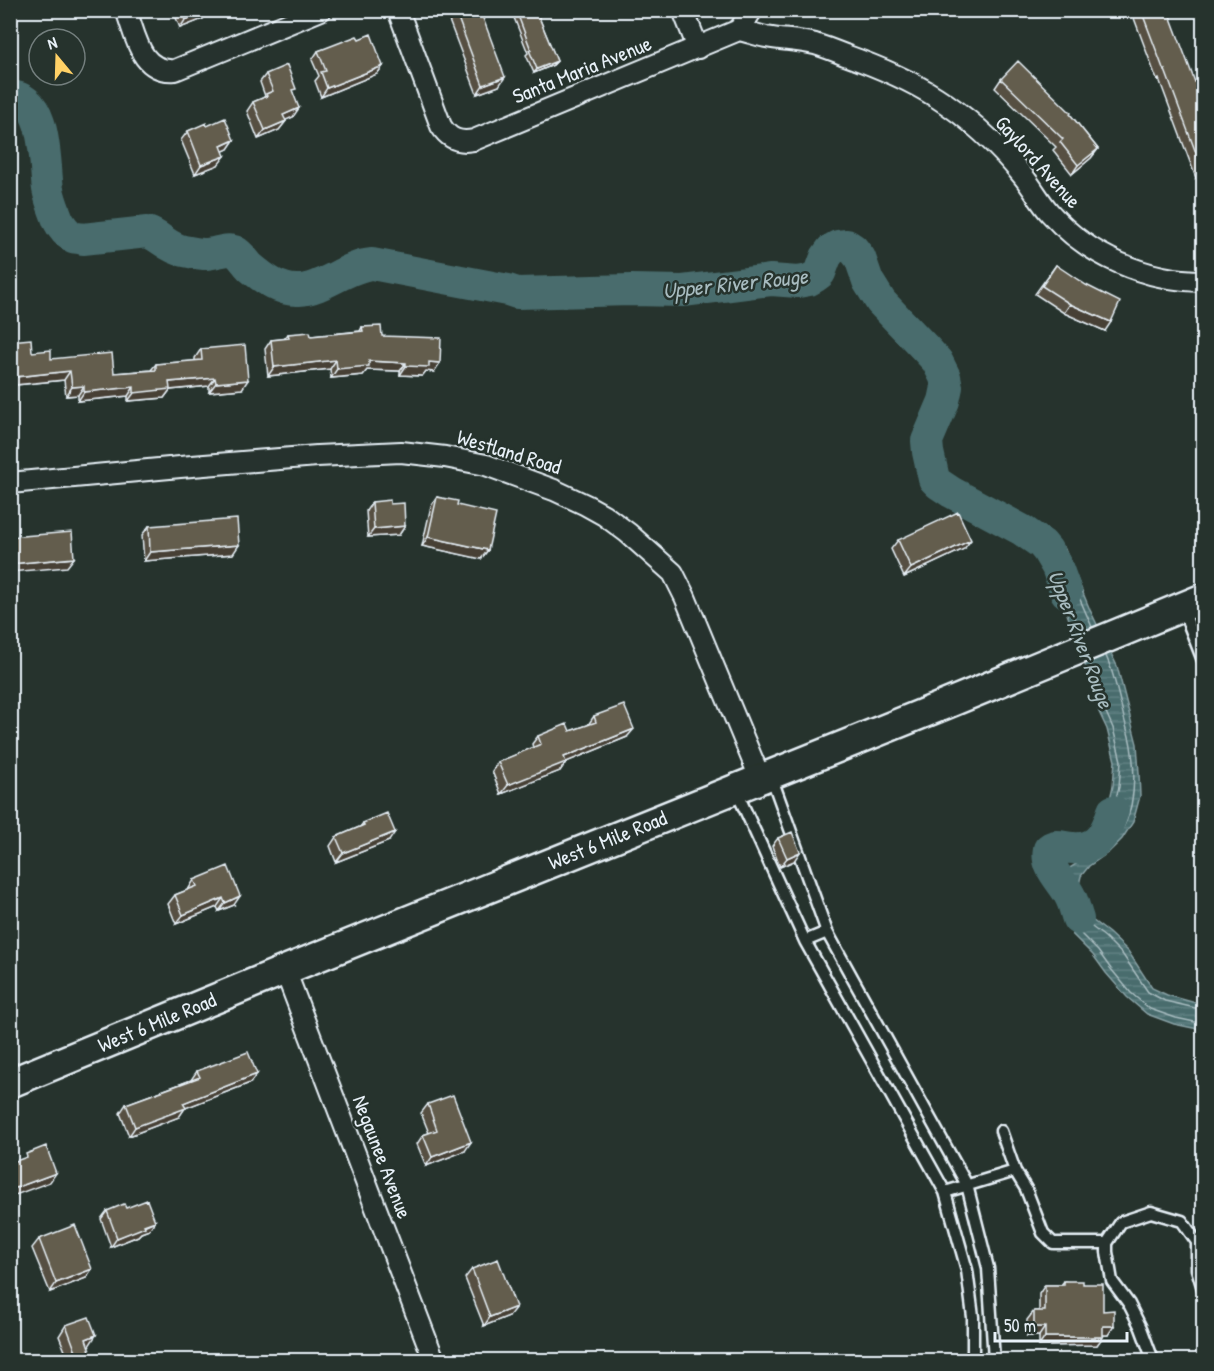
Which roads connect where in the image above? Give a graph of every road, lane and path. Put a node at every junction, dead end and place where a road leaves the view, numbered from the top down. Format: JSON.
{"nodes":[{"id":1,"x":126,"y":10,"type":"edge"},
{"id":2,"x":321,"y":10,"type":"edge"},
{"id":3,"x":398,"y":10,"type":"edge"},
{"id":4,"x":683,"y":10,"type":"edge"},
{"id":5,"x":752,"y":10,"type":"edge"},
{"id":6,"x":740,"y":30,"type":"junction"},
{"id":7,"x":698,"y":48,"type":"junction"},
{"id":8,"x":1203,"y":281,"type":"edge"},
{"id":9,"x":10,"y":483,"type":"edge"},
{"id":10,"x":1193,"y":602,"type":"edge"},
{"id":11,"x":1203,"y":663,"type":"edge"},
{"id":12,"x":755,"y":780,"type":"junction"},
{"id":13,"x":827,"y":932,"type":"junction"},
{"id":14,"x":805,"y":941,"type":"junction"},
{"id":15,"x":285,"y":970,"type":"junction"},
{"id":16,"x":10,"y":1083,"type":"edge"},
{"id":17,"x":1000,"y":1131,"type":"dead end"},
{"id":18,"x":1015,"y":1171,"type":"junction"},
{"id":19,"x":967,"y":1185,"type":"junction"},
{"id":20,"x":945,"y":1192,"type":"junction"},
{"id":21,"x":1107,"y":1243,"type":"junction"},
{"id":22,"x":1203,"y":1292,"type":"edge"},
{"id":23,"x":435,"y":1360,"type":"edge"},
{"id":24,"x":973,"y":1360,"type":"edge"},
{"id":25,"x":994,"y":1360,"type":"edge"},
{"id":26,"x":1153,"y":1360,"type":"edge"}],
"edges":[{"from":1,"to":2,"type":"street"},
{"from":3,"to":7,"type":"street","name":"Santa Maria Avenue"},
{"from":4,"to":7,"type":"street"},
{"from":5,"to":6,"type":"street"},
{"from":6,"to":7,"type":"street","name":"Santa Maria Avenue"},
{"from":6,"to":8,"type":"street","name":"Gaylord Avenue"},
{"from":9,"to":12,"type":"street","name":"Westland Road"},
{"from":10,"to":11,"type":"lane"},
{"from":10,"to":12,"type":"main road","name":"West 6 Mile Road"},
{"from":12,"to":13,"type":"lane"},
{"from":12,"to":14,"type":"lane"},
{"from":12,"to":15,"type":"main road","name":"West 6 Mile Road"},
{"from":13,"to":14,"type":"lane"},
{"from":13,"to":19,"type":"lane"},
{"from":14,"to":20,"type":"lane"},
{"from":15,"to":16,"type":"main road","name":"West 6 Mile Road"},
{"from":15,"to":23,"type":"street","name":"Negaunee Avenue"},
{"from":17,"to":18,"type":"lane"},
{"from":18,"to":19,"type":"lane"},
{"from":18,"to":21,"type":"lane"},
{"from":19,"to":20,"type":"lane"},
{"from":19,"to":25,"type":"lane"},
{"from":20,"to":24,"type":"lane"},
{"from":21,"to":22,"type":"lane"},
{"from":21,"to":26,"type":"lane"}]}
